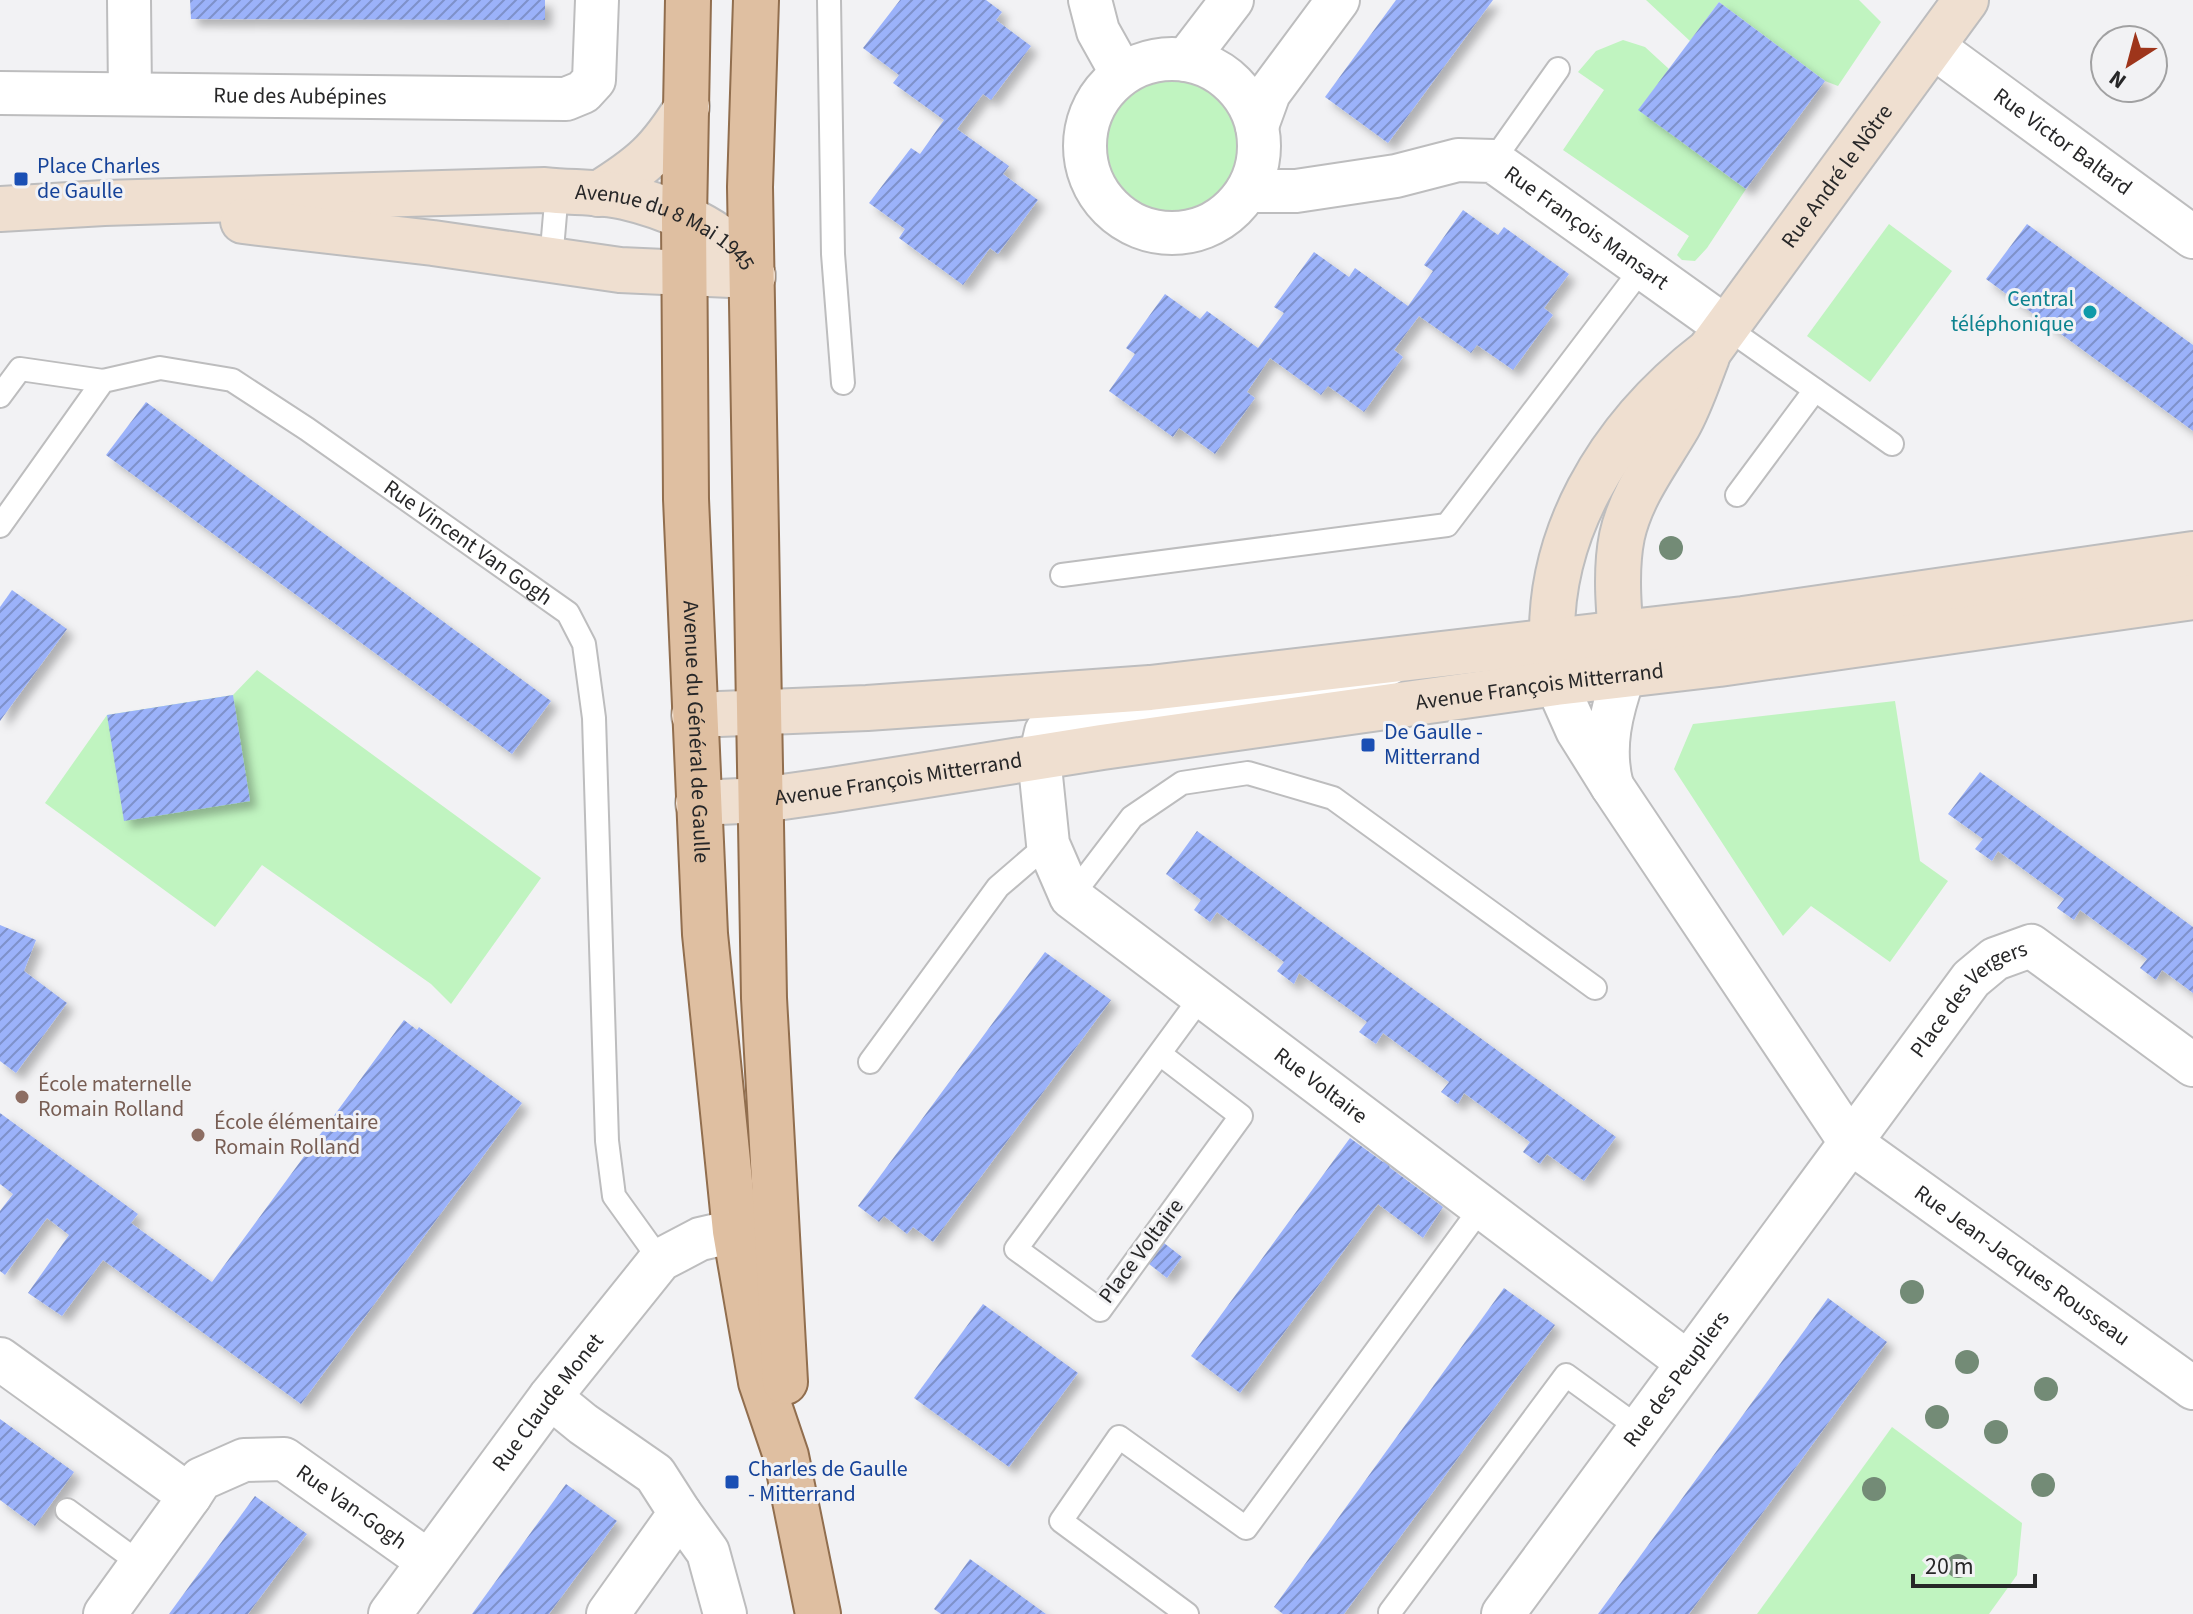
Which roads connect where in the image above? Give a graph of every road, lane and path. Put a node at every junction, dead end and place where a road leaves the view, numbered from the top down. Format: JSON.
{"nodes":[{"id":1,"x":129,"y":0,"type":"edge"},
{"id":2,"x":597,"y":0,"type":"edge"},
{"id":3,"x":688,"y":0,"type":"edge"},
{"id":4,"x":756,"y":0,"type":"edge"},
{"id":5,"x":829,"y":0,"type":"edge"},
{"id":6,"x":1090,"y":0,"type":"edge"},
{"id":7,"x":1232,"y":0,"type":"edge"},
{"id":8,"x":1338,"y":0,"type":"edge"},
{"id":9,"x":1966,"y":0,"type":"edge"},
{"id":10,"x":1932,"y":46,"type":"junction"},
{"id":11,"x":1186,"y":60,"type":"junction"},
{"id":12,"x":1558,"y":69,"type":"dead end"},
{"id":13,"x":1122,"y":74,"type":"junction"},
{"id":14,"x":0,"y":93,"type":"edge"},
{"id":15,"x":130,"y":93,"type":"junction"},
{"id":16,"x":687,"y":107,"type":"junction"},
{"id":17,"x":1257,"y":126,"type":"junction"},
{"id":18,"x":1493,"y":161,"type":"junction"},
{"id":19,"x":1247,"y":191,"type":"junction"},
{"id":20,"x":577,"y":192,"type":"junction"},
{"id":21,"x":104,"y":203,"type":"junction"},
{"id":22,"x":0,"y":209,"type":"edge"},
{"id":23,"x":684,"y":219,"type":"junction"},
{"id":24,"x":2193,"y":237,"type":"edge"},
{"id":25,"x":551,"y":261,"type":"junction"},
{"id":26,"x":1643,"y":267,"type":"junction"},
{"id":27,"x":685,"y":274,"type":"junction"},
{"id":28,"x":753,"y":276,"type":"junction"},
{"id":29,"x":1718,"y":340,"type":"junction"},
{"id":30,"x":103,"y":381,"type":"junction"},
{"id":31,"x":843,"y":383,"type":"dead end"},
{"id":32,"x":1815,"y":390,"type":"junction"},
{"id":33,"x":0,"y":396,"type":"edge"},
{"id":34,"x":1892,"y":444,"type":"dead end"},
{"id":35,"x":1737,"y":495,"type":"dead end"},
{"id":36,"x":0,"y":526,"type":"edge"},
{"id":37,"x":2193,"y":554,"type":"edge"},
{"id":38,"x":1062,"y":575,"type":"dead end"},
{"id":39,"x":2193,"y":597,"type":"edge"},
{"id":40,"x":1622,"y":653,"type":"junction"},
{"id":41,"x":1399,"y":659,"type":"junction"},
{"id":42,"x":1553,"y":662,"type":"junction"},
{"id":43,"x":760,"y":714,"type":"junction"},
{"id":44,"x":694,"y":715,"type":"junction"},
{"id":45,"x":1040,"y":758,"type":"junction"},
{"id":46,"x":1612,"y":786,"type":"junction"},
{"id":47,"x":762,"y":800,"type":"junction"},
{"id":48,"x":698,"y":803,"type":"junction"},
{"id":49,"x":1048,"y":844,"type":"junction"},
{"id":50,"x":1071,"y":897,"type":"junction"},
{"id":51,"x":1595,"y":988,"type":"dead end"},
{"id":52,"x":1201,"y":997,"type":"junction"},
{"id":53,"x":1160,"y":1054,"type":"junction"},
{"id":54,"x":870,"y":1062,"type":"dead end"},
{"id":55,"x":2193,"y":1065,"type":"edge"},
{"id":56,"x":1850,"y":1142,"type":"junction"},
{"id":57,"x":1481,"y":1208,"type":"junction"},
{"id":58,"x":778,"y":1229,"type":"junction"},
{"id":59,"x":735,"y":1231,"type":"junction"},
{"id":60,"x":660,"y":1260,"type":"junction"},
{"id":61,"x":0,"y":1359,"type":"edge"},
{"id":62,"x":1687,"y":1362,"type":"junction"},
{"id":63,"x":2193,"y":1388,"type":"edge"},
{"id":64,"x":550,"y":1397,"type":"junction"},
{"id":65,"x":1639,"y":1428,"type":"junction"},
{"id":66,"x":786,"y":1456,"type":"junction"},
{"id":67,"x":190,"y":1496,"type":"junction"},
{"id":68,"x":67,"y":1510,"type":"dead end"},
{"id":69,"x":680,"y":1513,"type":"junction"},
{"id":70,"x":428,"y":1561,"type":"junction"},
{"id":71,"x":141,"y":1564,"type":"junction"},
{"id":72,"x":1390,"y":1612,"type":"dead end"},
{"id":73,"x":105,"y":1614,"type":"edge"},
{"id":74,"x":390,"y":1614,"type":"edge"},
{"id":75,"x":608,"y":1614,"type":"edge"},
{"id":76,"x":725,"y":1614,"type":"edge"},
{"id":77,"x":818,"y":1614,"type":"edge"},
{"id":78,"x":1187,"y":1614,"type":"edge"},
{"id":79,"x":1503,"y":1614,"type":"edge"}],
"edges":[{"from":1,"to":15,"type":"street"},
{"from":2,"to":15,"type":"street","name":"Rue des Aubépines"},
{"from":3,"to":16,"type":"main road","name":"Avenue du Général de Gaulle"},
{"from":4,"to":28,"type":"main road","name":"Avenue du Général de Gaulle"},
{"from":5,"to":31,"type":"lane"},
{"from":6,"to":13,"type":"street"},
{"from":7,"to":11,"type":"street"},
{"from":8,"to":17,"type":"street"},
{"from":9,"to":10,"type":"street","name":"Rue André le Nôtre"},
{"from":10,"to":24,"type":"street","name":"Rue Victor Baltard"},
{"from":10,"to":29,"type":"street","name":"Rue André le Nôtre"},
{"from":11,"to":13,"type":"street"},
{"from":11,"to":17,"type":"street"},
{"from":12,"to":18,"type":"lane"},
{"from":13,"to":19,"type":"street"},
{"from":14,"to":15,"type":"street","name":"Rue des Aubépines"},
{"from":16,"to":20,"type":"street"},
{"from":16,"to":23,"type":"main road","name":"Avenue du Général de Gaulle"},
{"from":17,"to":19,"type":"street"},
{"from":18,"to":19,"type":"street","name":"Rue François Mansart"},
{"from":18,"to":26,"type":"street","name":"Rue François Mansart"},
{"from":20,"to":21,"type":"street","name":"Avenue du 8 Mai 1945"},
{"from":20,"to":23,"type":"street","name":"Avenue du 8 Mai 1945"},
{"from":20,"to":25,"type":"lane"},
{"from":21,"to":22,"type":"street","name":"Avenue du 8 Mai 1945"},
{"from":21,"to":25,"type":"street","name":"Avenue du 8 Mai 1945"},
{"from":23,"to":27,"type":"main road","name":"Avenue du Général de Gaulle"},
{"from":23,"to":28,"type":"street","name":"Avenue du 8 Mai 1945"},
{"from":25,"to":27,"type":"street","name":"Avenue du 8 Mai 1945"},
{"from":26,"to":29,"type":"street","name":"Rue François Mansart"},
{"from":26,"to":38,"type":"lane"},
{"from":27,"to":28,"type":"street","name":"Avenue du 8 Mai 1945"},
{"from":27,"to":44,"type":"main road","name":"Avenue du Général de Gaulle"},
{"from":28,"to":43,"type":"main road","name":"Avenue du Général de Gaulle"},
{"from":29,"to":32,"type":"lane"},
{"from":29,"to":40,"type":"street","name":"Rue André le Nôtre"},
{"from":29,"to":42,"type":"street","name":"Rue André le Nôtre"},
{"from":30,"to":33,"type":"lane"},
{"from":30,"to":36,"type":"lane"},
{"from":30,"to":60,"type":"lane","name":"Rue Vincent Van Gogh"},
{"from":32,"to":34,"type":"lane"},
{"from":32,"to":35,"type":"lane"},
{"from":37,"to":40,"type":"street","name":"Avenue François Mitterrand"},
{"from":39,"to":40,"type":"street","name":"Avenue François Mitterrand"},
{"from":40,"to":42,"type":"street","name":"Avenue François Mitterrand"},
{"from":40,"to":46,"type":"street"},
{"from":41,"to":42,"type":"street","name":"Avenue François Mitterrand"},
{"from":41,"to":43,"type":"street","name":"Avenue François Mitterrand"},
{"from":41,"to":45,"type":"street"},
{"from":42,"to":45,"type":"street","name":"Avenue François Mitterrand"},
{"from":42,"to":46,"type":"street"},
{"from":43,"to":44,"type":"street","name":"Avenue François Mitterrand"},
{"from":43,"to":47,"type":"main road","name":"Avenue du Général de Gaulle"},
{"from":44,"to":48,"type":"main road","name":"Avenue du Général de Gaulle"},
{"from":45,"to":47,"type":"street","name":"Avenue François Mitterrand"},
{"from":45,"to":49,"type":"street","name":"Rue Voltaire"},
{"from":46,"to":56,"type":"street"},
{"from":47,"to":48,"type":"street","name":"Avenue François Mitterrand"},
{"from":47,"to":58,"type":"main road","name":"Avenue du Général de Gaulle"},
{"from":48,"to":59,"type":"main road","name":"Avenue du Général de Gaulle"},
{"from":49,"to":50,"type":"street","name":"Rue Voltaire"},
{"from":49,"to":54,"type":"lane"},
{"from":50,"to":51,"type":"lane"},
{"from":50,"to":52,"type":"street","name":"Rue Voltaire"},
{"from":52,"to":53,"type":"lane","name":"Place Voltaire"},
{"from":52,"to":57,"type":"street","name":"Rue Voltaire"},
{"from":53,"to":53,"type":"lane","name":"Place Voltaire"},
{"from":55,"to":56,"type":"street","name":"Place des Vergers"},
{"from":56,"to":62,"type":"street","name":"Rue des Peupliers"},
{"from":56,"to":63,"type":"street","name":"Rue Jean-Jacques Rousseau"},
{"from":57,"to":62,"type":"street","name":"Rue Voltaire"},
{"from":57,"to":78,"type":"lane"},
{"from":58,"to":59,"type":"street","name":"Rue Claude Monet"},
{"from":58,"to":66,"type":"main road","name":"Avenue du Général de Gaulle"},
{"from":59,"to":60,"type":"street","name":"Rue Claude Monet"},
{"from":59,"to":66,"type":"main road","name":"Avenue du Général de Gaulle"},
{"from":60,"to":64,"type":"street","name":"Rue Claude Monet"},
{"from":61,"to":67,"type":"street"},
{"from":62,"to":65,"type":"street","name":"Rue des Peupliers"},
{"from":64,"to":69,"type":"street"},
{"from":64,"to":70,"type":"street","name":"Rue Claude Monet"},
{"from":65,"to":72,"type":"lane"},
{"from":65,"to":79,"type":"street","name":"Rue des Peupliers"},
{"from":66,"to":77,"type":"main road","name":"Avenue du Général de Gaulle"},
{"from":67,"to":70,"type":"street","name":"Rue Van-Gogh"},
{"from":67,"to":71,"type":"street","name":"Rue Van-Gogh"},
{"from":68,"to":71,"type":"lane"},
{"from":69,"to":75,"type":"street"},
{"from":69,"to":76,"type":"street"},
{"from":70,"to":74,"type":"street","name":"Rue Claude Monet"},
{"from":71,"to":73,"type":"street","name":"Rue Van-Gogh"}]}
